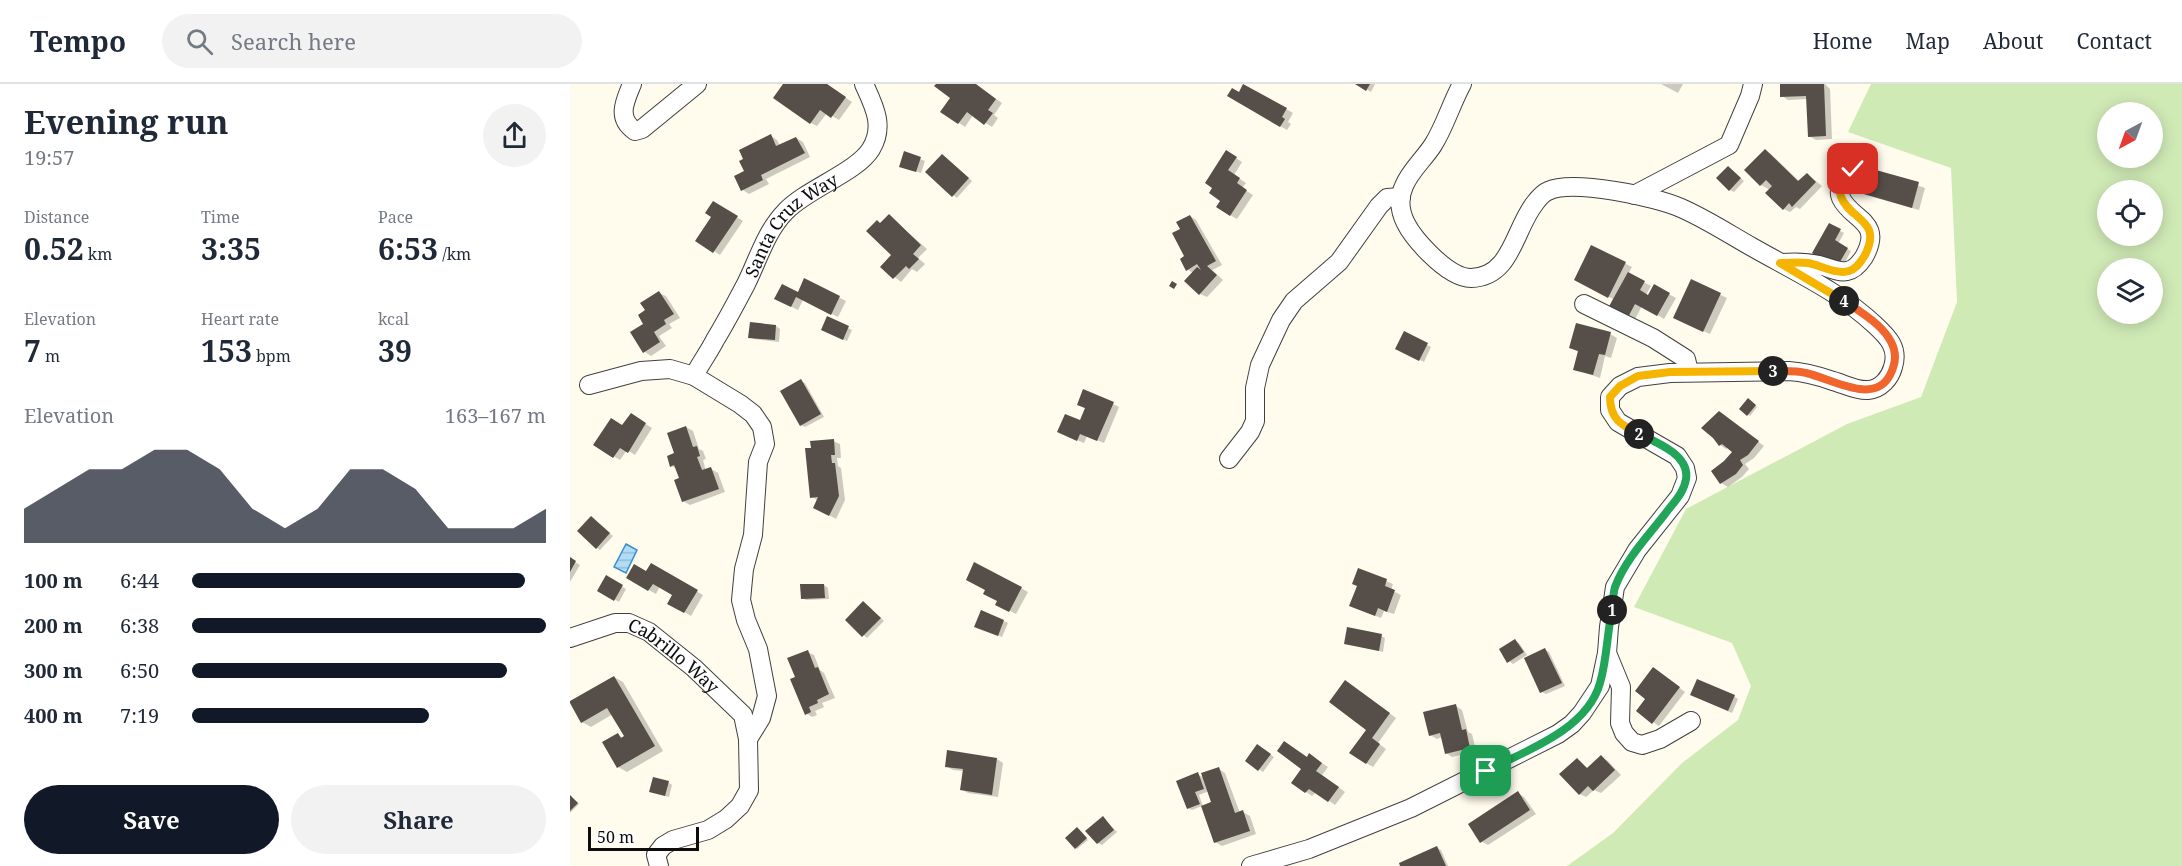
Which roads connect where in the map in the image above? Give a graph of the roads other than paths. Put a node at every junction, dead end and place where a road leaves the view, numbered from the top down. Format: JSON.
{"nodes":[{"id":1,"x":632,"y":84,"type":"edge"},
{"id":2,"x":697,"y":84,"type":"edge"},
{"id":3,"x":864,"y":84,"type":"edge"},
{"id":4,"x":1462,"y":84,"type":"edge"},
{"id":5,"x":1753,"y":84,"type":"edge"},
{"id":6,"x":1853,"y":169,"type":"dead end"},
{"id":7,"x":1634,"y":195,"type":"junction"},
{"id":8,"x":1401,"y":197,"type":"junction"},
{"id":9,"x":1780,"y":263,"type":"junction"},
{"id":10,"x":1584,"y":304,"type":"dead end"},
{"id":11,"x":1689,"y":372,"type":"junction"},
{"id":12,"x":694,"y":376,"type":"junction"},
{"id":13,"x":588,"y":385,"type":"dead end"},
{"id":14,"x":1230,"y":459,"type":"dead end"},
{"id":15,"x":570,"y":638,"type":"edge"},
{"id":16,"x":1607,"y":653,"type":"junction"},
{"id":17,"x":1691,"y":721,"type":"dead end"},
{"id":18,"x":748,"y":739,"type":"junction"},
{"id":19,"x":659,"y":866,"type":"edge"},
{"id":20,"x":1251,"y":866,"type":"edge"}],
"edges":[{"from":1,"to":2,"type":"street"},
{"from":3,"to":12,"type":"street","name":"Santa Cruz Way"},
{"from":4,"to":8,"type":"street"},
{"from":5,"to":7,"type":"street"},
{"from":6,"to":9,"type":"street"},
{"from":7,"to":8,"type":"street"},
{"from":7,"to":9,"type":"street"},
{"from":8,"to":14,"type":"street"},
{"from":9,"to":11,"type":"street"},
{"from":10,"to":11,"type":"street"},
{"from":11,"to":16,"type":"street"},
{"from":12,"to":13,"type":"street"},
{"from":12,"to":18,"type":"street"},
{"from":15,"to":18,"type":"street","name":"Cabrillo Way"},
{"from":16,"to":17,"type":"street"},
{"from":16,"to":20,"type":"street"},
{"from":18,"to":19,"type":"street"}]}
